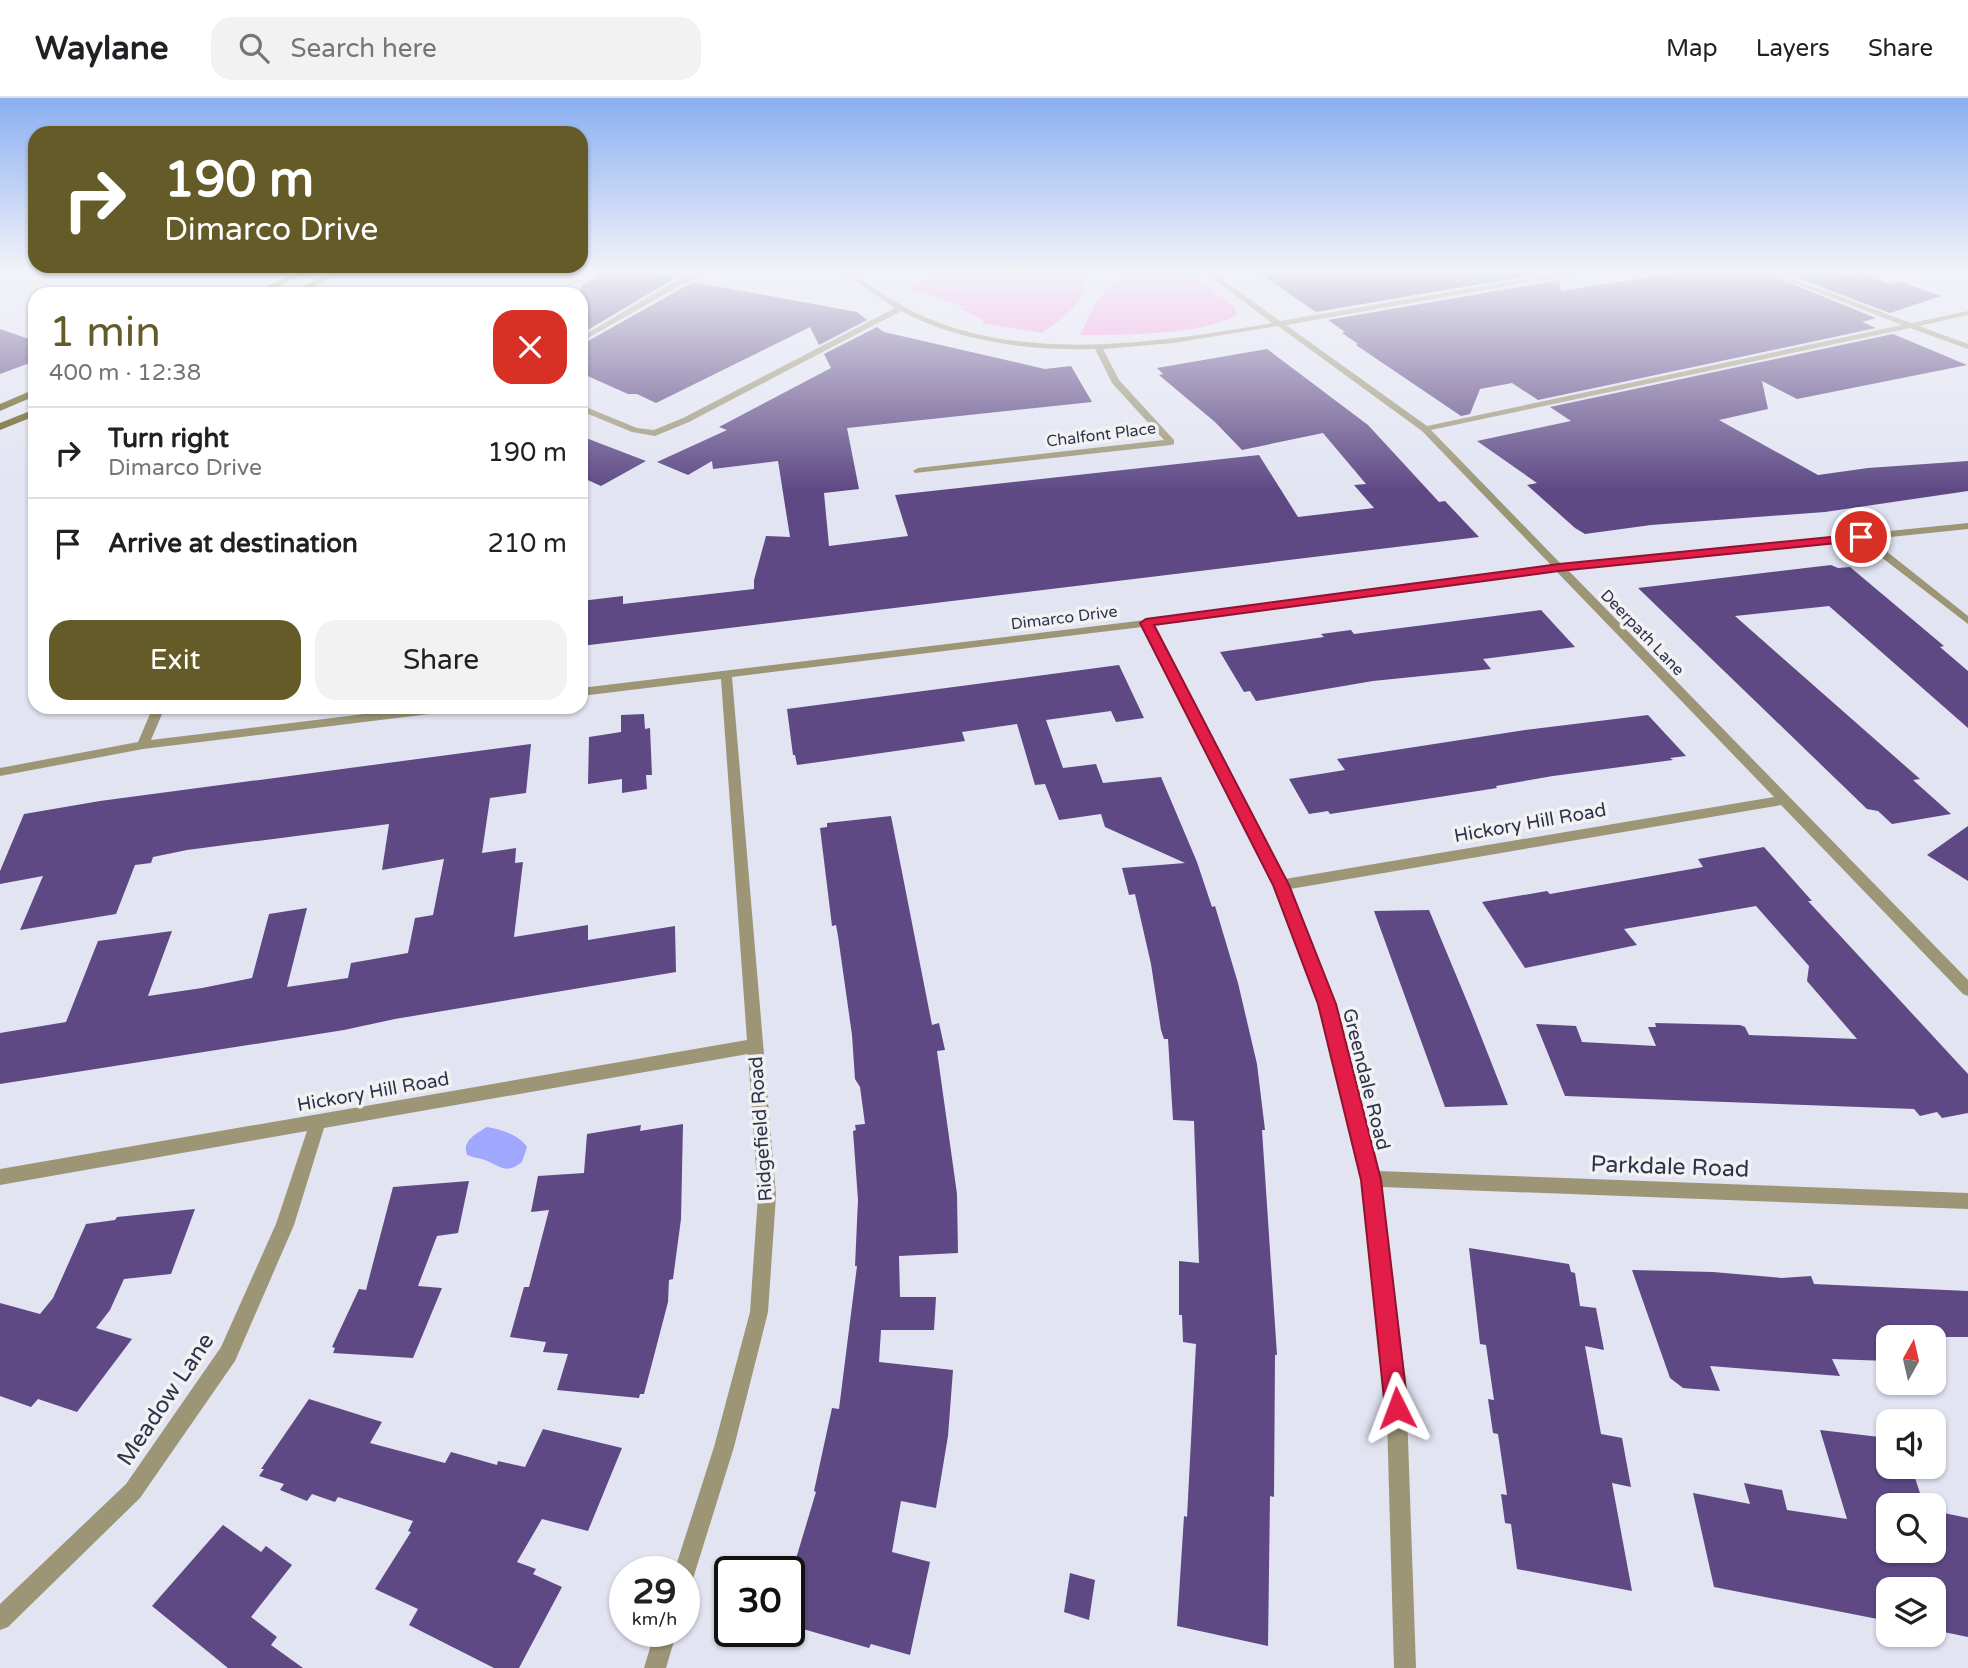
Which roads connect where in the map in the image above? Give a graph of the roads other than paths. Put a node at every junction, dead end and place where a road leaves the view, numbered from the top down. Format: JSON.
{"nodes":[{"id":1,"x":831,"y":344,"type":"edge"},
{"id":2,"x":1042,"y":344,"type":"edge"},
{"id":3,"x":1157,"y":344,"type":"edge"},
{"id":4,"x":1310,"y":344,"type":"edge"},
{"id":5,"x":1820,"y":344,"type":"edge"},
{"id":6,"x":1099,"y":349,"type":"junction"},
{"id":7,"x":28,"y":395,"type":"edge"},
{"id":8,"x":0,"y":408,"type":"edge"},
{"id":9,"x":588,"y":411,"type":"edge"},
{"id":10,"x":28,"y":415,"type":"edge"},
{"id":11,"x":0,"y":427,"type":"edge"},
{"id":12,"x":1425,"y":429,"type":"junction"},
{"id":13,"x":918,"y":471,"type":"dead end"},
{"id":14,"x":1968,"y":526,"type":"edge"},
{"id":15,"x":1861,"y":537,"type":"junction"},
{"id":16,"x":1559,"y":567,"type":"junction"},
{"id":17,"x":1968,"y":621,"type":"edge"},
{"id":18,"x":1146,"y":623,"type":"junction"},
{"id":19,"x":726,"y":674,"type":"junction"},
{"id":20,"x":588,"y":691,"type":"edge"},
{"id":21,"x":156,"y":714,"type":"edge"},
{"id":22,"x":397,"y":714,"type":"edge"},
{"id":23,"x":143,"y":745,"type":"junction"},
{"id":24,"x":0,"y":772,"type":"edge"},
{"id":25,"x":1786,"y":800,"type":"junction"},
{"id":26,"x":1281,"y":885,"type":"junction"},
{"id":27,"x":1968,"y":990,"type":"edge"},
{"id":28,"x":754,"y":1046,"type":"junction"},
{"id":29,"x":318,"y":1122,"type":"junction"},
{"id":30,"x":0,"y":1177,"type":"edge"},
{"id":31,"x":1371,"y":1180,"type":"junction"},
{"id":32,"x":1968,"y":1201,"type":"edge"},
{"id":33,"x":690,"y":1556,"type":"edge"},
{"id":34,"x":0,"y":1619,"type":"edge"},
{"id":35,"x":661,"y":1647,"type":"edge"},
{"id":36,"x":655,"y":1668,"type":"edge"},
{"id":37,"x":1405,"y":1668,"type":"edge"}],
"edges":[{"from":1,"to":9,"type":"street"},
{"from":2,"to":6,"type":"street"},
{"from":3,"to":6,"type":"street"},
{"from":4,"to":12,"type":"street","name":"Deerpath Lane"},
{"from":5,"to":12,"type":"street"},
{"from":6,"to":13,"type":"street","name":"Chalfont Place"},
{"from":7,"to":8,"type":"main road"},
{"from":10,"to":11,"type":"main road"},
{"from":12,"to":16,"type":"street","name":"Deerpath Lane"},
{"from":14,"to":15,"type":"street","name":"Dimarco Drive"},
{"from":15,"to":16,"type":"street","name":"Dimarco Drive"},
{"from":15,"to":17,"type":"street"},
{"from":16,"to":18,"type":"street","name":"Dimarco Drive"},
{"from":16,"to":25,"type":"street","name":"Deerpath Lane"},
{"from":18,"to":19,"type":"street","name":"Dimarco Drive"},
{"from":18,"to":26,"type":"street","name":"Greendale Road"},
{"from":19,"to":20,"type":"street","name":"Dimarco Drive"},
{"from":19,"to":28,"type":"street","name":"Ridgefield Road"},
{"from":21,"to":23,"type":"street"},
{"from":22,"to":23,"type":"street"},
{"from":23,"to":24,"type":"street"},
{"from":25,"to":26,"type":"street","name":"Hickory Hill Road"},
{"from":25,"to":27,"type":"street","name":"Deerpath Lane"},
{"from":26,"to":31,"type":"street","name":"Greendale Road"},
{"from":28,"to":29,"type":"street","name":"Hickory Hill Road"},
{"from":28,"to":33,"type":"street","name":"Ridgefield Road"},
{"from":29,"to":30,"type":"street","name":"Hickory Hill Road"},
{"from":29,"to":34,"type":"street","name":"Meadow Lane"},
{"from":31,"to":32,"type":"street","name":"Parkdale Road"},
{"from":31,"to":37,"type":"street","name":"Greendale Road"},
{"from":35,"to":36,"type":"street"}]}
